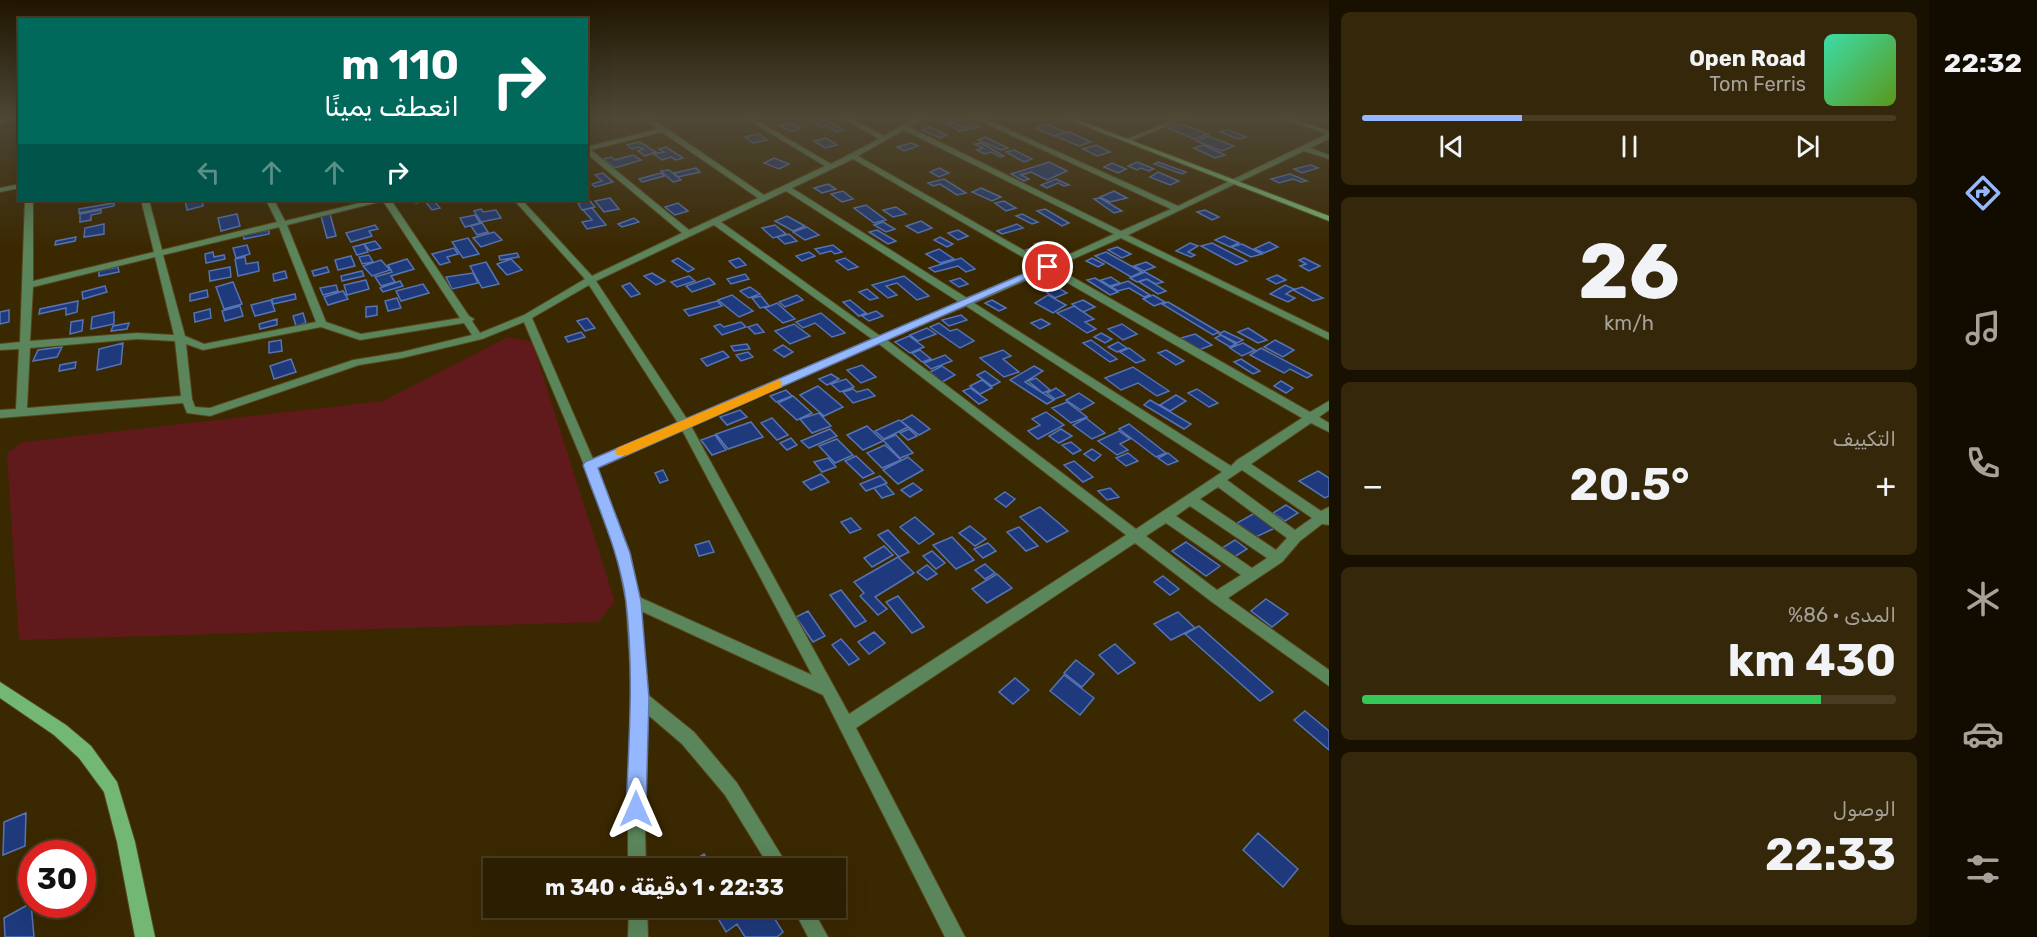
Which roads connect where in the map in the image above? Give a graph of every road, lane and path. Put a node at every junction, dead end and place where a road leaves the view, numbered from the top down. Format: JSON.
{"nodes":[{"id":1,"x":601,"y":162,"type":"edge"},
{"id":2,"x":710,"y":162,"type":"edge"},
{"id":3,"x":822,"y":162,"type":"edge"},
{"id":4,"x":842,"y":162,"type":"edge"},
{"id":5,"x":863,"y":162,"type":"edge"},
{"id":6,"x":974,"y":162,"type":"edge"},
{"id":7,"x":1074,"y":162,"type":"edge"},
{"id":8,"x":1178,"y":162,"type":"edge"},
{"id":9,"x":1275,"y":162,"type":"edge"},
{"id":10,"x":831,"y":167,"type":"junction"},
{"id":11,"x":1231,"y":183,"type":"junction"},
{"id":12,"x":18,"y":186,"type":"edge"},
{"id":13,"x":786,"y":188,"type":"junction"},
{"id":14,"x":0,"y":190,"type":"edge"},
{"id":15,"x":763,"y":198,"type":"junction"},
{"id":16,"x":29,"y":201,"type":"edge"},
{"id":17,"x":145,"y":201,"type":"edge"},
{"id":18,"x":271,"y":201,"type":"edge"},
{"id":19,"x":376,"y":201,"type":"edge"},
{"id":20,"x":388,"y":201,"type":"edge"},
{"id":21,"x":519,"y":201,"type":"edge"},
{"id":22,"x":1178,"y":209,"type":"junction"},
{"id":23,"x":1329,"y":219,"type":"edge"},
{"id":24,"x":714,"y":221,"type":"junction"},
{"id":25,"x":282,"y":223,"type":"junction"},
{"id":26,"x":687,"y":233,"type":"junction"},
{"id":27,"x":1122,"y":234,"type":"junction"},
{"id":28,"x":159,"y":252,"type":"junction"},
{"id":29,"x":1048,"y":267,"type":"junction"},
{"id":30,"x":591,"y":280,"type":"junction"},
{"id":31,"x":28,"y":285,"type":"junction"},
{"id":32,"x":967,"y":302,"type":"junction"},
{"id":33,"x":527,"y":317,"type":"junction"},
{"id":34,"x":469,"y":319,"type":"junction"},
{"id":35,"x":322,"y":324,"type":"junction"},
{"id":36,"x":478,"y":337,"type":"junction"},
{"id":37,"x":1329,"y":337,"type":"edge"},
{"id":38,"x":180,"y":338,"type":"junction"},
{"id":39,"x":880,"y":340,"type":"junction"},
{"id":40,"x":25,"y":345,"type":"junction"},
{"id":41,"x":0,"y":347,"type":"edge"},
{"id":42,"x":187,"y":399,"type":"junction"},
{"id":43,"x":1329,"y":405,"type":"edge"},
{"id":44,"x":21,"y":412,"type":"junction"},
{"id":45,"x":0,"y":414,"type":"edge"},
{"id":46,"x":1309,"y":418,"type":"junction"},
{"id":47,"x":685,"y":425,"type":"junction"},
{"id":48,"x":1329,"y":428,"type":"edge"},
{"id":49,"x":590,"y":465,"type":"junction"},
{"id":50,"x":1235,"y":467,"type":"junction"},
{"id":51,"x":1218,"y":480,"type":"junction"},
{"id":52,"x":1190,"y":499,"type":"junction"},
{"id":53,"x":1166,"y":516,"type":"junction"},
{"id":54,"x":1327,"y":517,"type":"edge"},
{"id":55,"x":1135,"y":535,"type":"junction"},
{"id":56,"x":1295,"y":537,"type":"junction"},
{"id":57,"x":1277,"y":558,"type":"junction"},
{"id":58,"x":1252,"y":575,"type":"junction"},
{"id":59,"x":1217,"y":598,"type":"junction"},
{"id":60,"x":633,"y":601,"type":"junction"},
{"id":61,"x":1329,"y":680,"type":"edge"},
{"id":62,"x":0,"y":689,"type":"edge"},
{"id":63,"x":828,"y":690,"type":"junction"},
{"id":64,"x":640,"y":698,"type":"junction"},
{"id":65,"x":846,"y":725,"type":"junction"},
{"id":66,"x":637,"y":858,"type":"edge"},
{"id":67,"x":774,"y":858,"type":"edge"},
{"id":68,"x":638,"y":918,"type":"edge"},
{"id":69,"x":808,"y":918,"type":"edge"},
{"id":70,"x":145,"y":937,"type":"edge"},
{"id":71,"x":638,"y":937,"type":"edge"},
{"id":72,"x":818,"y":937,"type":"edge"},
{"id":73,"x":955,"y":937,"type":"edge"}],
"edges":[{"from":1,"to":26,"type":"street"},
{"from":2,"to":15,"type":"street"},
{"from":3,"to":10,"type":"street"},
{"from":4,"to":10,"type":"street"},
{"from":5,"to":29,"type":"street"},
{"from":6,"to":27,"type":"street"},
{"from":7,"to":22,"type":"street"},
{"from":8,"to":11,"type":"street"},
{"from":9,"to":11,"type":"street"},
{"from":10,"to":13,"type":"street"},
{"from":11,"to":22,"type":"street"},
{"from":11,"to":23,"type":"street"},
{"from":12,"to":14,"type":"street"},
{"from":13,"to":15,"type":"street"},
{"from":13,"to":32,"type":"street"},
{"from":15,"to":24,"type":"street"},
{"from":16,"to":31,"type":"street"},
{"from":17,"to":28,"type":"street"},
{"from":18,"to":25,"type":"street"},
{"from":19,"to":25,"type":"street"},
{"from":20,"to":34,"type":"street"},
{"from":21,"to":30,"type":"street"},
{"from":22,"to":27,"type":"street"},
{"from":24,"to":26,"type":"street"},
{"from":24,"to":39,"type":"street"},
{"from":25,"to":28,"type":"street"},
{"from":25,"to":35,"type":"street"},
{"from":26,"to":30,"type":"street"},
{"from":27,"to":29,"type":"street"},
{"from":27,"to":37,"type":"street"},
{"from":28,"to":31,"type":"street"},
{"from":28,"to":38,"type":"street"},
{"from":29,"to":32,"type":"street"},
{"from":29,"to":46,"type":"street"},
{"from":30,"to":33,"type":"street"},
{"from":30,"to":47,"type":"street"},
{"from":31,"to":40,"type":"street"},
{"from":32,"to":39,"type":"street"},
{"from":32,"to":50,"type":"street"},
{"from":33,"to":36,"type":"street"},
{"from":33,"to":49,"type":"street"},
{"from":34,"to":35,"type":"street"},
{"from":34,"to":36,"type":"street"},
{"from":35,"to":38,"type":"street"},
{"from":36,"to":42,"type":"street"},
{"from":38,"to":40,"type":"street"},
{"from":38,"to":42,"type":"street"},
{"from":39,"to":47,"type":"street"},
{"from":39,"to":55,"type":"street"},
{"from":40,"to":41,"type":"street"},
{"from":40,"to":44,"type":"street"},
{"from":42,"to":44,"type":"street"},
{"from":43,"to":46,"type":"street"},
{"from":44,"to":45,"type":"street"},
{"from":46,"to":48,"type":"street"},
{"from":46,"to":50,"type":"street"},
{"from":47,"to":49,"type":"street"},
{"from":47,"to":63,"type":"street"},
{"from":49,"to":60,"type":"street"},
{"from":50,"to":51,"type":"street"},
{"from":50,"to":54,"type":"street"},
{"from":51,"to":52,"type":"street"},
{"from":51,"to":56,"type":"street"},
{"from":52,"to":53,"type":"street"},
{"from":52,"to":57,"type":"street"},
{"from":53,"to":55,"type":"street"},
{"from":53,"to":58,"type":"street"},
{"from":54,"to":56,"type":"street"},
{"from":55,"to":59,"type":"street"},
{"from":55,"to":65,"type":"street"},
{"from":56,"to":57,"type":"street"},
{"from":57,"to":58,"type":"street"},
{"from":58,"to":59,"type":"street"},
{"from":59,"to":61,"type":"street"},
{"from":60,"to":63,"type":"street"},
{"from":60,"to":64,"type":"street"},
{"from":62,"to":70,"type":"street"},
{"from":63,"to":65,"type":"street"},
{"from":64,"to":66,"type":"street"},
{"from":64,"to":67,"type":"street"},
{"from":65,"to":73,"type":"street"},
{"from":68,"to":71,"type":"street"},
{"from":69,"to":72,"type":"street"}]}
